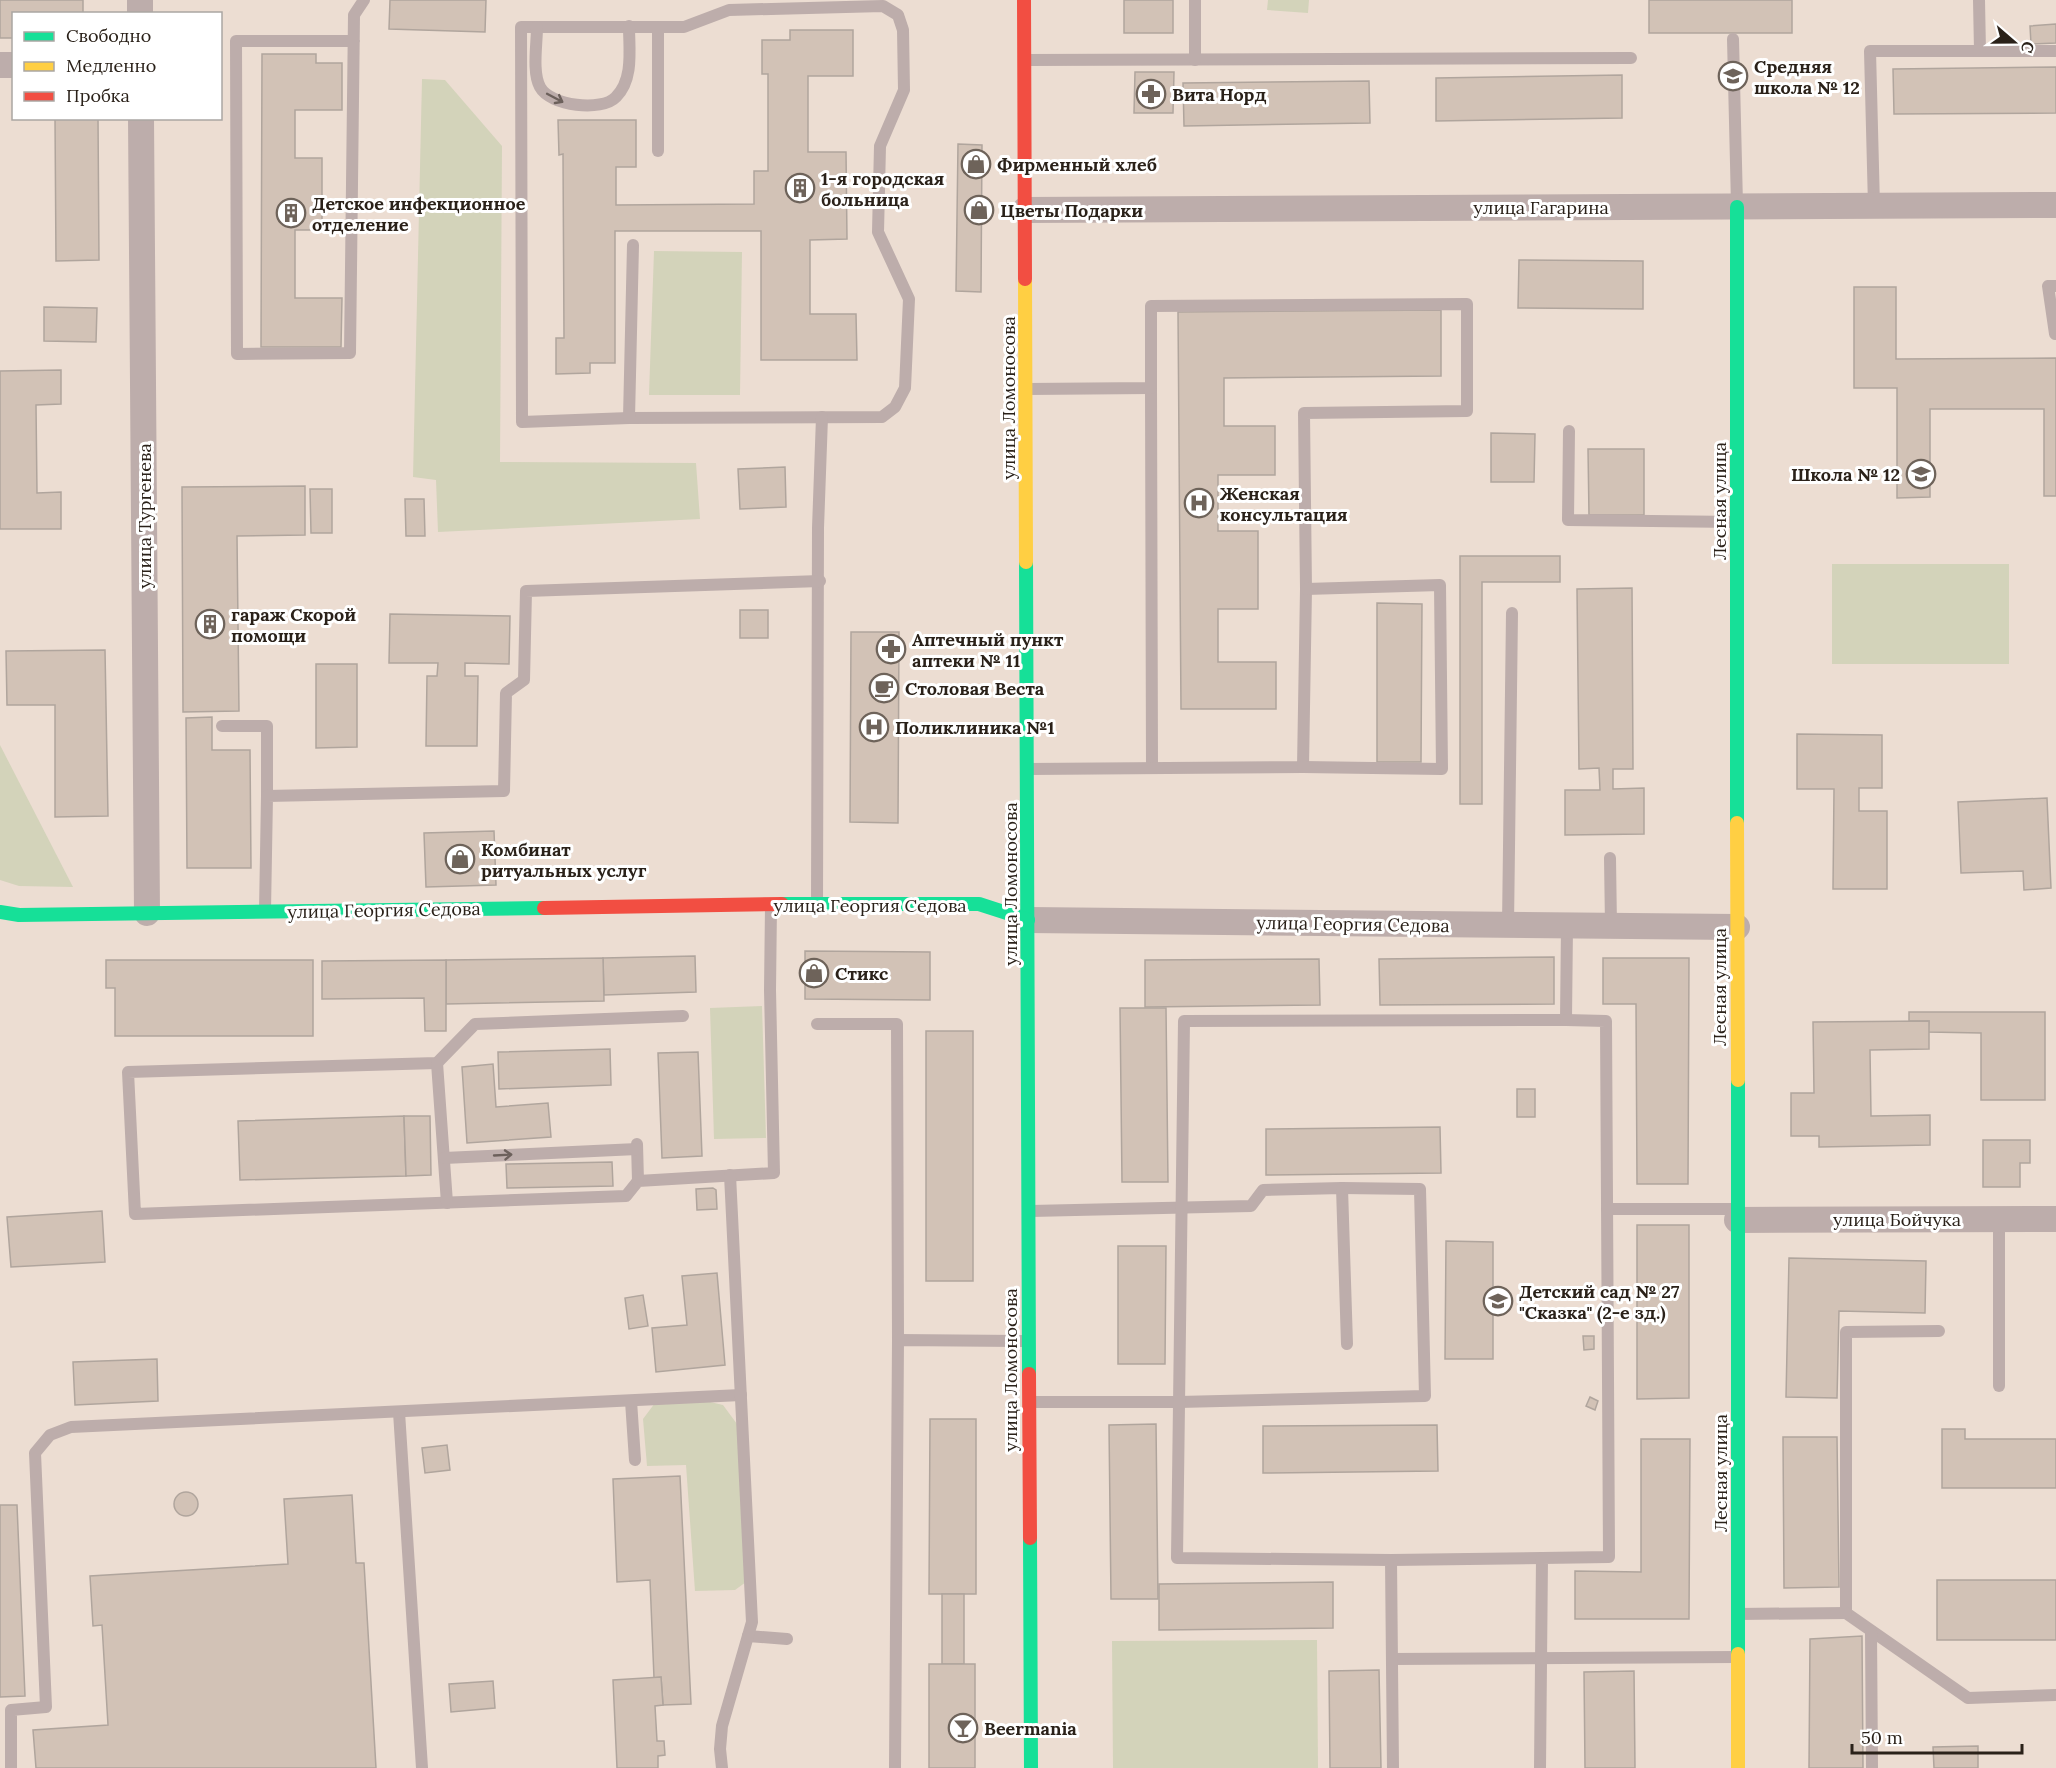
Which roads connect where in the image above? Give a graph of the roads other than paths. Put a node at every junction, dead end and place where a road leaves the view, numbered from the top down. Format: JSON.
{"nodes":[{"id":1,"x":364,"y":0,"type":"edge"},
{"id":2,"x":1024,"y":0,"type":"edge"},
{"id":3,"x":1195,"y":0,"type":"edge"},
{"id":4,"x":1979,"y":0,"type":"edge"},
{"id":5,"x":629,"y":26,"type":"junction"},
{"id":6,"x":537,"y":27,"type":"junction"},
{"id":7,"x":658,"y":27,"type":"junction"},
{"id":8,"x":1733,"y":39,"type":"dead end"},
{"id":9,"x":354,"y":41,"type":"junction"},
{"id":10,"x":1980,"y":51,"type":"junction"},
{"id":11,"x":2056,"y":51,"type":"edge"},
{"id":12,"x":1631,"y":58,"type":"dead end"},
{"id":13,"x":1025,"y":60,"type":"junction"},
{"id":14,"x":1195,"y":60,"type":"junction"},
{"id":15,"x":141,"y":120,"type":"edge"},
{"id":16,"x":658,"y":152,"type":"dead end"},
{"id":17,"x":2056,"y":205,"type":"edge"},
{"id":18,"x":1874,"y":206,"type":"junction"},
{"id":19,"x":1737,"y":207,"type":"junction"},
{"id":20,"x":1025,"y":210,"type":"junction"},
{"id":21,"x":633,"y":245,"type":"dead end"},
{"id":22,"x":2056,"y":286,"type":"edge"},
{"id":23,"x":2055,"y":334,"type":"edge"},
{"id":24,"x":1151,"y":388,"type":"junction"},
{"id":25,"x":1026,"y":389,"type":"junction"},
{"id":26,"x":822,"y":417,"type":"junction"},
{"id":27,"x":629,"y":418,"type":"junction"},
{"id":28,"x":1569,"y":430,"type":"dead end"},
{"id":29,"x":1737,"y":522,"type":"junction"},
{"id":30,"x":820,"y":580,"type":"junction"},
{"id":31,"x":1306,"y":589,"type":"junction"},
{"id":32,"x":1512,"y":613,"type":"dead end"},
{"id":33,"x":222,"y":726,"type":"dead end"},
{"id":34,"x":1303,"y":767,"type":"junction"},
{"id":35,"x":1152,"y":768,"type":"junction"},
{"id":36,"x":1028,"y":769,"type":"junction"},
{"id":37,"x":267,"y":796,"type":"junction"},
{"id":38,"x":1610,"y":858,"type":"dead end"},
{"id":39,"x":771,"y":904,"type":"junction"},
{"id":40,"x":817,"y":904,"type":"junction"},
{"id":41,"x":0,"y":912,"type":"edge"},
{"id":42,"x":265,"y":912,"type":"junction"},
{"id":43,"x":147,"y":914,"type":"junction"},
{"id":44,"x":1028,"y":920,"type":"junction"},
{"id":45,"x":1508,"y":926,"type":"junction"},
{"id":46,"x":1567,"y":926,"type":"junction"},
{"id":47,"x":1611,"y":926,"type":"junction"},
{"id":48,"x":1737,"y":927,"type":"junction"},
{"id":49,"x":683,"y":1016,"type":"dead end"},
{"id":50,"x":1566,"y":1020,"type":"junction"},
{"id":51,"x":817,"y":1024,"type":"dead end"},
{"id":52,"x":437,"y":1063,"type":"junction"},
{"id":53,"x":444,"y":1158,"type":"junction"},
{"id":54,"x":730,"y":1175,"type":"junction"},
{"id":55,"x":638,"y":1182,"type":"junction"},
{"id":56,"x":1342,"y":1188,"type":"junction"},
{"id":57,"x":447,"y":1203,"type":"junction"},
{"id":58,"x":1181,"y":1208,"type":"junction"},
{"id":59,"x":1607,"y":1209,"type":"junction"},
{"id":60,"x":1028,"y":1211,"type":"junction"},
{"id":61,"x":1737,"y":1215,"type":"junction"},
{"id":62,"x":1999,"y":1219,"type":"junction"},
{"id":63,"x":2056,"y":1219,"type":"edge"},
{"id":64,"x":1939,"y":1331,"type":"dead end"},
{"id":65,"x":898,"y":1340,"type":"junction"},
{"id":66,"x":1028,"y":1341,"type":"junction"},
{"id":67,"x":1347,"y":1344,"type":"dead end"},
{"id":68,"x":1999,"y":1386,"type":"dead end"},
{"id":69,"x":741,"y":1395,"type":"junction"},
{"id":70,"x":631,"y":1401,"type":"junction"},
{"id":71,"x":1028,"y":1402,"type":"junction"},
{"id":72,"x":1179,"y":1402,"type":"junction"},
{"id":73,"x":399,"y":1412,"type":"junction"},
{"id":74,"x":635,"y":1460,"type":"dead end"},
{"id":75,"x":1542,"y":1558,"type":"junction"},
{"id":76,"x":1391,"y":1560,"type":"junction"},
{"id":77,"x":1846,"y":1613,"type":"junction"},
{"id":78,"x":1738,"y":1614,"type":"junction"},
{"id":79,"x":1871,"y":1631,"type":"junction"},
{"id":80,"x":748,"y":1636,"type":"junction"},
{"id":81,"x":787,"y":1639,"type":"dead end"},
{"id":82,"x":1738,"y":1657,"type":"junction"},
{"id":83,"x":1539,"y":1658,"type":"junction"},
{"id":84,"x":1392,"y":1659,"type":"junction"},
{"id":85,"x":2056,"y":1695,"type":"edge"},
{"id":86,"x":11,"y":1768,"type":"edge"},
{"id":87,"x":422,"y":1768,"type":"edge"},
{"id":88,"x":722,"y":1768,"type":"edge"},
{"id":89,"x":895,"y":1768,"type":"edge"},
{"id":90,"x":1031,"y":1768,"type":"edge"},
{"id":91,"x":1394,"y":1768,"type":"edge"},
{"id":92,"x":1540,"y":1768,"type":"edge"},
{"id":93,"x":1738,"y":1768,"type":"edge"},
{"id":94,"x":1872,"y":1768,"type":"edge"}],
"edges":[{"from":1,"to":9,"type":"lane"},
{"from":2,"to":13,"type":"street","name":"улица Ломоносова"},
{"from":3,"to":14,"type":"lane"},
{"from":4,"to":10,"type":"lane"},
{"from":5,"to":6,"type":"lane"},
{"from":6,"to":5,"type":"lane","one_way":true},
{"from":5,"to":7,"type":"lane"},
{"from":6,"to":27,"type":"lane"},
{"from":7,"to":16,"type":"lane"},
{"from":7,"to":26,"type":"lane"},
{"from":8,"to":19,"type":"lane"},
{"from":9,"to":9,"type":"lane"},
{"from":10,"to":11,"type":"lane"},
{"from":10,"to":18,"type":"lane"},
{"from":12,"to":14,"type":"lane"},
{"from":13,"to":14,"type":"lane"},
{"from":13,"to":20,"type":"street","name":"улица Ломоносова"},
{"from":15,"to":43,"type":"street","name":"улица Тургенева"},
{"from":17,"to":18,"type":"street","name":"улица Гагарина"},
{"from":18,"to":19,"type":"street","name":"улица Гагарина"},
{"from":19,"to":20,"type":"street","name":"улица Гагарина"},
{"from":19,"to":29,"type":"street","name":"Лесная улица"},
{"from":20,"to":25,"type":"street","name":"улица Ломоносова"},
{"from":21,"to":27,"type":"lane"},
{"from":22,"to":23,"type":"lane"},
{"from":24,"to":25,"type":"lane"},
{"from":24,"to":31,"type":"lane"},
{"from":24,"to":35,"type":"lane"},
{"from":25,"to":36,"type":"street","name":"улица Ломоносова"},
{"from":26,"to":27,"type":"lane"},
{"from":26,"to":30,"type":"lane"},
{"from":28,"to":29,"type":"lane"},
{"from":29,"to":48,"type":"street","name":"Лесная улица"},
{"from":30,"to":37,"type":"lane"},
{"from":30,"to":40,"type":"lane"},
{"from":31,"to":34,"type":"lane"},
{"from":31,"to":34,"type":"lane"},
{"from":32,"to":45,"type":"lane"},
{"from":33,"to":37,"type":"lane"},
{"from":34,"to":35,"type":"lane"},
{"from":35,"to":36,"type":"lane"},
{"from":36,"to":44,"type":"street","name":"улица Ломоносова"},
{"from":37,"to":42,"type":"lane"},
{"from":38,"to":47,"type":"lane"},
{"from":39,"to":40,"type":"street","name":"улица Георгия Седова"},
{"from":39,"to":42,"type":"street","name":"улица Георгия Седова"},
{"from":39,"to":54,"type":"lane"},
{"from":40,"to":44,"type":"street","name":"улица Георгия Седова"},
{"from":41,"to":43,"type":"street","name":"улица Георгия Седова"},
{"from":42,"to":43,"type":"street","name":"улица Георгия Седова"},
{"from":44,"to":45,"type":"street","name":"улица Георгия Седова"},
{"from":44,"to":60,"type":"street","name":"улица Ломоносова"},
{"from":45,"to":46,"type":"street","name":"улица Георгия Седова"},
{"from":46,"to":47,"type":"street","name":"улица Георгия Седова"},
{"from":46,"to":50,"type":"lane"},
{"from":47,"to":48,"type":"street","name":"улица Георгия Седова"},
{"from":48,"to":61,"type":"street","name":"Лесная улица"},
{"from":49,"to":52,"type":"lane"},
{"from":50,"to":58,"type":"lane"},
{"from":50,"to":59,"type":"lane"},
{"from":51,"to":65,"type":"lane"},
{"from":52,"to":53,"type":"lane"},
{"from":52,"to":57,"type":"lane"},
{"from":53,"to":55,"type":"lane","one_way":true},
{"from":53,"to":57,"type":"lane"},
{"from":54,"to":55,"type":"lane"},
{"from":54,"to":69,"type":"lane"},
{"from":55,"to":57,"type":"lane"},
{"from":56,"to":58,"type":"lane"},
{"from":56,"to":67,"type":"lane"},
{"from":56,"to":72,"type":"lane"},
{"from":58,"to":60,"type":"lane"},
{"from":58,"to":72,"type":"lane"},
{"from":59,"to":61,"type":"lane"},
{"from":59,"to":75,"type":"lane"},
{"from":60,"to":66,"type":"street","name":"улица Ломоносова"},
{"from":61,"to":62,"type":"street","name":"улица Бойчука"},
{"from":61,"to":78,"type":"street","name":"Лесная улица"},
{"from":62,"to":63,"type":"street","name":"улица Бойчука"},
{"from":62,"to":68,"type":"lane"},
{"from":64,"to":77,"type":"lane"},
{"from":65,"to":66,"type":"lane"},
{"from":65,"to":89,"type":"lane"},
{"from":66,"to":71,"type":"street","name":"улица Ломоносова"},
{"from":69,"to":70,"type":"lane"},
{"from":69,"to":80,"type":"lane"},
{"from":70,"to":73,"type":"lane"},
{"from":70,"to":74,"type":"lane"},
{"from":71,"to":72,"type":"lane"},
{"from":71,"to":90,"type":"street","name":"улица Ломоносова"},
{"from":72,"to":76,"type":"lane"},
{"from":73,"to":86,"type":"lane"},
{"from":73,"to":87,"type":"lane"},
{"from":75,"to":76,"type":"lane"},
{"from":75,"to":83,"type":"lane"},
{"from":76,"to":84,"type":"lane"},
{"from":77,"to":78,"type":"lane"},
{"from":77,"to":79,"type":"lane"},
{"from":78,"to":82,"type":"street","name":"Лесная улица"},
{"from":79,"to":85,"type":"lane"},
{"from":79,"to":94,"type":"lane"},
{"from":80,"to":81,"type":"lane"},
{"from":80,"to":88,"type":"lane"},
{"from":82,"to":83,"type":"lane"},
{"from":82,"to":93,"type":"street","name":"Лесная улица"},
{"from":83,"to":84,"type":"lane"},
{"from":83,"to":92,"type":"lane"},
{"from":84,"to":91,"type":"lane"}]}
